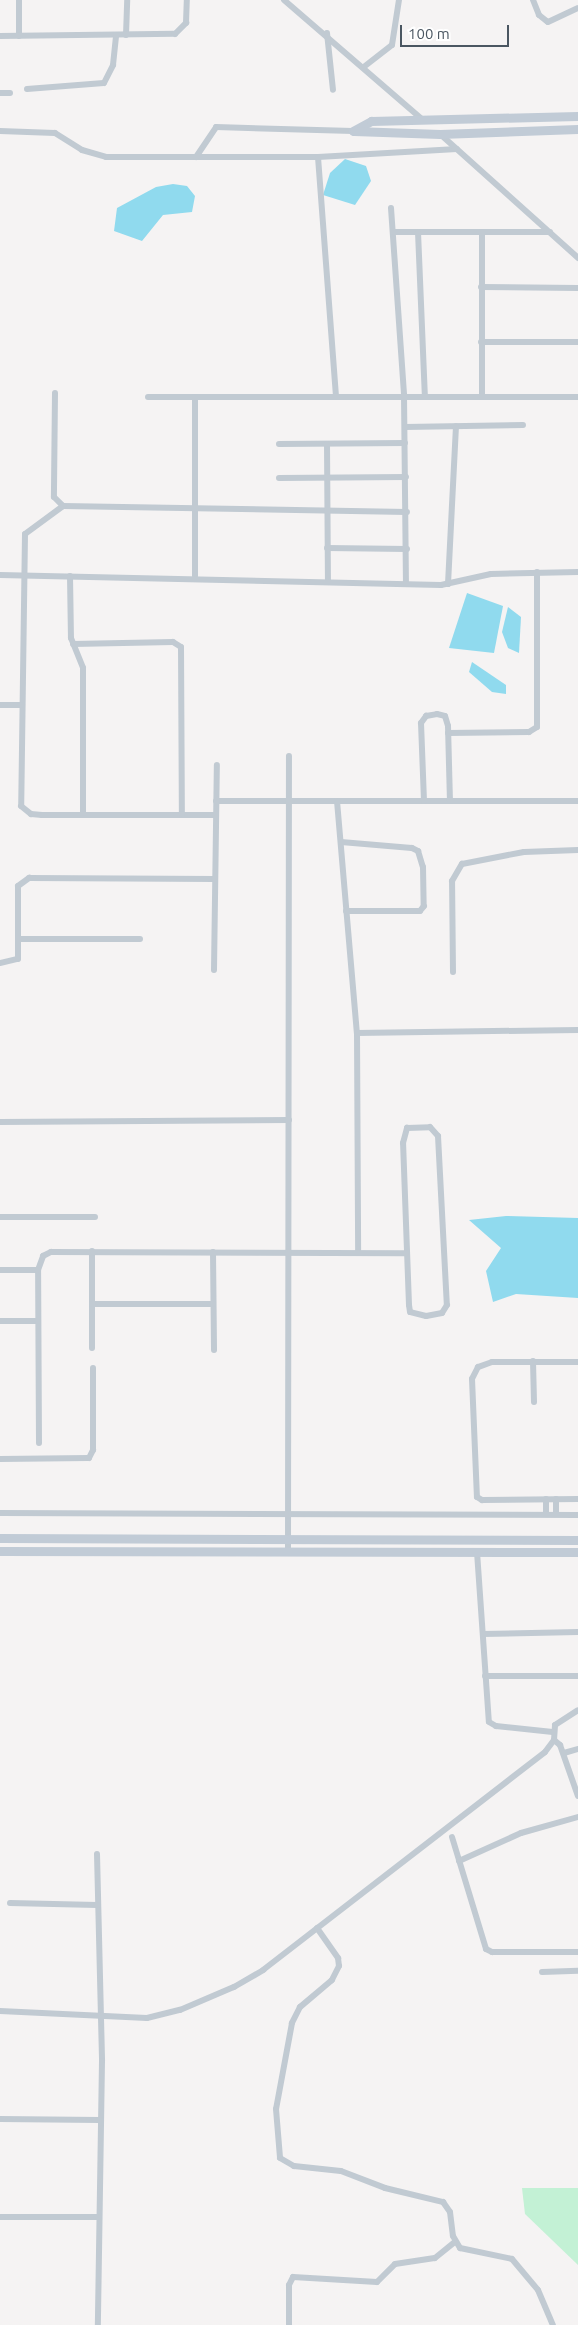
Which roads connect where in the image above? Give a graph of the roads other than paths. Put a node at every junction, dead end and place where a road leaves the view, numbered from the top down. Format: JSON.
{"nodes":[{"id":1,"x":19,"y":0,"type":"edge"},
{"id":2,"x":127,"y":0,"type":"edge"},
{"id":3,"x":187,"y":0,"type":"edge"},
{"id":4,"x":284,"y":0,"type":"edge"},
{"id":5,"x":399,"y":0,"type":"edge"},
{"id":6,"x":533,"y":0,"type":"edge"},
{"id":7,"x":293,"y":2,"type":"edge"},
{"id":8,"x":578,"y":8,"type":"edge"},
{"id":9,"x":327,"y":33,"type":"junction"},
{"id":10,"x":116,"y":35,"type":"junction"},
{"id":11,"x":126,"y":35,"type":"junction"},
{"id":12,"x":0,"y":36,"type":"edge"},
{"id":13,"x":19,"y":36,"type":"junction"},
{"id":14,"x":365,"y":66,"type":"junction"},
{"id":15,"x":26,"y":88,"type":"dead end"},
{"id":16,"x":333,"y":90,"type":"dead end"},
{"id":17,"x":0,"y":93,"type":"edge"},
{"id":18,"x":10,"y":93,"type":"dead end"},
{"id":19,"x":578,"y":116,"type":"edge"},
{"id":20,"x":422,"y":119,"type":"junction"},
{"id":21,"x":578,"y":129,"type":"edge"},
{"id":22,"x":0,"y":131,"type":"edge"},
{"id":23,"x":353,"y":131,"type":"junction"},
{"id":24,"x":440,"y":134,"type":"junction"},
{"id":25,"x":457,"y":149,"type":"junction"},
{"id":26,"x":196,"y":157,"type":"junction"},
{"id":27,"x":318,"y":157,"type":"junction"},
{"id":28,"x":391,"y":208,"type":"dead end"},
{"id":29,"x":393,"y":232,"type":"junction"},
{"id":30,"x":418,"y":232,"type":"junction"},
{"id":31,"x":482,"y":232,"type":"junction"},
{"id":32,"x":550,"y":232,"type":"junction"},
{"id":33,"x":578,"y":258,"type":"edge"},
{"id":34,"x":480,"y":288,"type":"junction"},
{"id":35,"x":578,"y":288,"type":"edge"},
{"id":36,"x":481,"y":342,"type":"junction"},
{"id":37,"x":578,"y":342,"type":"edge"},
{"id":38,"x":55,"y":393,"type":"dead end"},
{"id":39,"x":336,"y":396,"type":"junction"},
{"id":40,"x":404,"y":396,"type":"junction"},
{"id":41,"x":425,"y":396,"type":"junction"},
{"id":42,"x":482,"y":396,"type":"junction"},
{"id":43,"x":148,"y":397,"type":"dead end"},
{"id":44,"x":195,"y":397,"type":"junction"},
{"id":45,"x":578,"y":397,"type":"edge"},
{"id":46,"x":523,"y":425,"type":"dead end"},
{"id":47,"x":456,"y":426,"type":"junction"},
{"id":48,"x":405,"y":427,"type":"junction"},
{"id":49,"x":405,"y":443,"type":"junction"},
{"id":50,"x":278,"y":444,"type":"dead end"},
{"id":51,"x":327,"y":444,"type":"junction"},
{"id":52,"x":406,"y":477,"type":"junction"},
{"id":53,"x":279,"y":478,"type":"dead end"},
{"id":54,"x":327,"y":478,"type":"junction"},
{"id":55,"x":63,"y":506,"type":"junction"},
{"id":56,"x":196,"y":506,"type":"junction"},
{"id":57,"x":328,"y":512,"type":"junction"},
{"id":58,"x":407,"y":512,"type":"junction"},
{"id":59,"x":327,"y":548,"type":"junction"},
{"id":60,"x":406,"y":549,"type":"junction"},
{"id":61,"x":537,"y":572,"type":"junction"},
{"id":62,"x":578,"y":572,"type":"edge"},
{"id":63,"x":0,"y":575,"type":"edge"},
{"id":64,"x":21,"y":575,"type":"junction"},
{"id":65,"x":70,"y":576,"type":"junction"},
{"id":66,"x":195,"y":576,"type":"junction"},
{"id":67,"x":328,"y":581,"type":"junction"},
{"id":68,"x":406,"y":584,"type":"junction"},
{"id":69,"x":448,"y":584,"type":"junction"},
{"id":70,"x":73,"y":644,"type":"junction"},
{"id":71,"x":0,"y":705,"type":"edge"},
{"id":72,"x":20,"y":705,"type":"junction"},
{"id":73,"x":448,"y":733,"type":"junction"},
{"id":74,"x":289,"y":756,"type":"dead end"},
{"id":75,"x":217,"y":765,"type":"dead end"},
{"id":76,"x":337,"y":801,"type":"junction"},
{"id":77,"x":450,"y":801,"type":"junction"},
{"id":78,"x":578,"y":801,"type":"edge"},
{"id":79,"x":216,"y":802,"type":"junction"},
{"id":80,"x":289,"y":802,"type":"junction"},
{"id":81,"x":424,"y":802,"type":"junction"},
{"id":82,"x":83,"y":813,"type":"junction"},
{"id":83,"x":182,"y":814,"type":"junction"},
{"id":84,"x":216,"y":815,"type":"junction"},
{"id":85,"x":341,"y":842,"type":"junction"},
{"id":86,"x":578,"y":850,"type":"edge"},
{"id":87,"x":215,"y":879,"type":"junction"},
{"id":88,"x":346,"y":911,"type":"junction"},
{"id":89,"x":19,"y":939,"type":"junction"},
{"id":90,"x":140,"y":939,"type":"dead end"},
{"id":91,"x":0,"y":963,"type":"edge"},
{"id":92,"x":214,"y":970,"type":"dead end"},
{"id":93,"x":453,"y":972,"type":"dead end"},
{"id":94,"x":578,"y":1030,"type":"edge"},
{"id":95,"x":357,"y":1032,"type":"junction"},
{"id":96,"x":289,"y":1120,"type":"junction"},
{"id":97,"x":0,"y":1122,"type":"edge"},
{"id":98,"x":0,"y":1217,"type":"edge"},
{"id":99,"x":95,"y":1217,"type":"dead end"},
{"id":100,"x":92,"y":1251,"type":"junction"},
{"id":101,"x":213,"y":1252,"type":"junction"},
{"id":102,"x":358,"y":1252,"type":"junction"},
{"id":103,"x":288,"y":1253,"type":"junction"},
{"id":104,"x":406,"y":1253,"type":"junction"},
{"id":105,"x":0,"y":1270,"type":"edge"},
{"id":106,"x":38,"y":1270,"type":"junction"},
{"id":107,"x":92,"y":1304,"type":"junction"},
{"id":108,"x":213,"y":1304,"type":"junction"},
{"id":109,"x":0,"y":1321,"type":"edge"},
{"id":110,"x":38,"y":1322,"type":"junction"},
{"id":111,"x":92,"y":1348,"type":"dead end"},
{"id":112,"x":214,"y":1350,"type":"dead end"},
{"id":113,"x":533,"y":1361,"type":"junction"},
{"id":114,"x":578,"y":1362,"type":"edge"},
{"id":115,"x":93,"y":1368,"type":"dead end"},
{"id":116,"x":534,"y":1402,"type":"dead end"},
{"id":117,"x":39,"y":1443,"type":"dead end"},
{"id":118,"x":0,"y":1459,"type":"edge"},
{"id":119,"x":546,"y":1499,"type":"junction"},
{"id":120,"x":556,"y":1499,"type":"junction"},
{"id":121,"x":578,"y":1499,"type":"edge"},
{"id":122,"x":0,"y":1513,"type":"edge"},
{"id":123,"x":288,"y":1513,"type":"junction"},
{"id":124,"x":546,"y":1514,"type":"junction"},
{"id":125,"x":556,"y":1514,"type":"junction"},
{"id":126,"x":578,"y":1515,"type":"edge"},
{"id":127,"x":0,"y":1538,"type":"edge"},
{"id":128,"x":578,"y":1540,"type":"edge"},
{"id":129,"x":288,"y":1541,"type":"junction"},
{"id":130,"x":0,"y":1551,"type":"edge"},
{"id":131,"x":288,"y":1551,"type":"junction"},
{"id":132,"x":477,"y":1552,"type":"junction"},
{"id":133,"x":578,"y":1552,"type":"edge"},
{"id":134,"x":578,"y":1632,"type":"edge"},
{"id":135,"x":483,"y":1634,"type":"junction"},
{"id":136,"x":486,"y":1676,"type":"junction"},
{"id":137,"x":578,"y":1676,"type":"edge"},
{"id":138,"x":578,"y":1710,"type":"edge"},
{"id":139,"x":553,"y":1732,"type":"junction"},
{"id":140,"x":554,"y":1740,"type":"junction"},
{"id":141,"x":578,"y":1749,"type":"edge"},
{"id":142,"x":564,"y":1753,"type":"junction"},
{"id":143,"x":576,"y":1787,"type":"edge"},
{"id":144,"x":578,"y":1796,"type":"edge"},
{"id":145,"x":578,"y":1817,"type":"edge"},
{"id":146,"x":452,"y":1837,"type":"dead end"},
{"id":147,"x":97,"y":1854,"type":"dead end"},
{"id":148,"x":459,"y":1861,"type":"junction"},
{"id":149,"x":10,"y":1903,"type":"dead end"},
{"id":150,"x":97,"y":1904,"type":"junction"},
{"id":151,"x":317,"y":1928,"type":"junction"},
{"id":152,"x":578,"y":1952,"type":"edge"},
{"id":153,"x":542,"y":1972,"type":"dead end"},
{"id":154,"x":578,"y":1972,"type":"edge"},
{"id":155,"x":0,"y":2011,"type":"edge"},
{"id":156,"x":102,"y":2014,"type":"junction"},
{"id":157,"x":0,"y":2120,"type":"edge"},
{"id":158,"x":100,"y":2120,"type":"junction"},
{"id":159,"x":98,"y":2216,"type":"junction"},
{"id":160,"x":0,"y":2217,"type":"edge"},
{"id":161,"x":455,"y":2242,"type":"junction"},
{"id":162,"x":98,"y":2325,"type":"edge"},
{"id":163,"x":289,"y":2325,"type":"edge"},
{"id":164,"x":553,"y":2325,"type":"edge"}],
"edges":[{"from":1,"to":13,"type":"street"},
{"from":2,"to":11,"type":"street"},
{"from":3,"to":11,"type":"street"},
{"from":4,"to":7,"type":"street"},
{"from":5,"to":14,"type":"street"},
{"from":6,"to":8,"type":"street"},
{"from":7,"to":9,"type":"street"},
{"from":9,"to":14,"type":"street"},
{"from":9,"to":16,"type":"street"},
{"from":10,"to":11,"type":"street"},
{"from":10,"to":13,"type":"street"},
{"from":10,"to":15,"type":"street"},
{"from":12,"to":13,"type":"street"},
{"from":14,"to":20,"type":"street"},
{"from":17,"to":18,"type":"street"},
{"from":19,"to":20,"type":"street"},
{"from":20,"to":23,"type":"street"},
{"from":21,"to":24,"type":"street"},
{"from":22,"to":26,"type":"street"},
{"from":23,"to":24,"type":"street"},
{"from":23,"to":26,"type":"street"},
{"from":24,"to":25,"type":"street"},
{"from":25,"to":27,"type":"street"},
{"from":25,"to":32,"type":"street"},
{"from":26,"to":27,"type":"street"},
{"from":27,"to":39,"type":"street"},
{"from":28,"to":29,"type":"street"},
{"from":29,"to":30,"type":"street"},
{"from":29,"to":40,"type":"street"},
{"from":30,"to":31,"type":"street"},
{"from":30,"to":41,"type":"street"},
{"from":31,"to":32,"type":"street"},
{"from":31,"to":34,"type":"street"},
{"from":32,"to":33,"type":"street"},
{"from":34,"to":35,"type":"street"},
{"from":34,"to":36,"type":"street"},
{"from":36,"to":37,"type":"street"},
{"from":36,"to":42,"type":"street"},
{"from":38,"to":55,"type":"street"},
{"from":39,"to":40,"type":"street"},
{"from":39,"to":44,"type":"street"},
{"from":40,"to":41,"type":"street"},
{"from":40,"to":48,"type":"street"},
{"from":41,"to":42,"type":"street"},
{"from":42,"to":45,"type":"street"},
{"from":43,"to":44,"type":"street"},
{"from":44,"to":56,"type":"street"},
{"from":46,"to":47,"type":"street"},
{"from":47,"to":48,"type":"street"},
{"from":47,"to":69,"type":"street"},
{"from":48,"to":49,"type":"street"},
{"from":49,"to":51,"type":"street"},
{"from":49,"to":52,"type":"street"},
{"from":50,"to":51,"type":"street"},
{"from":51,"to":54,"type":"street"},
{"from":52,"to":54,"type":"street"},
{"from":52,"to":58,"type":"street"},
{"from":53,"to":54,"type":"street"},
{"from":54,"to":57,"type":"street"},
{"from":55,"to":56,"type":"street"},
{"from":55,"to":64,"type":"street"},
{"from":56,"to":57,"type":"street"},
{"from":56,"to":66,"type":"street"},
{"from":57,"to":58,"type":"street"},
{"from":57,"to":59,"type":"street"},
{"from":58,"to":60,"type":"street"},
{"from":59,"to":60,"type":"street"},
{"from":59,"to":67,"type":"street"},
{"from":60,"to":68,"type":"street"},
{"from":61,"to":62,"type":"street"},
{"from":61,"to":69,"type":"street"},
{"from":61,"to":73,"type":"street"},
{"from":63,"to":64,"type":"street"},
{"from":64,"to":65,"type":"street"},
{"from":64,"to":72,"type":"street"},
{"from":65,"to":66,"type":"street"},
{"from":65,"to":70,"type":"street"},
{"from":66,"to":67,"type":"street"},
{"from":67,"to":68,"type":"street"},
{"from":68,"to":69,"type":"street"},
{"from":70,"to":82,"type":"street"},
{"from":70,"to":83,"type":"street"},
{"from":71,"to":72,"type":"street"},
{"from":72,"to":82,"type":"street"},
{"from":73,"to":77,"type":"street"},
{"from":73,"to":81,"type":"street"},
{"from":74,"to":80,"type":"street"},
{"from":75,"to":79,"type":"street"},
{"from":76,"to":80,"type":"street"},
{"from":76,"to":81,"type":"street"},
{"from":76,"to":85,"type":"street"},
{"from":77,"to":78,"type":"street"},
{"from":77,"to":81,"type":"street"},
{"from":79,"to":80,"type":"street"},
{"from":79,"to":84,"type":"street"},
{"from":80,"to":96,"type":"street"},
{"from":82,"to":83,"type":"street"},
{"from":83,"to":84,"type":"street"},
{"from":84,"to":87,"type":"street"},
{"from":85,"to":88,"type":"street"},
{"from":85,"to":88,"type":"street"},
{"from":86,"to":93,"type":"street"},
{"from":87,"to":89,"type":"street"},
{"from":87,"to":92,"type":"street"},
{"from":88,"to":95,"type":"street"},
{"from":89,"to":90,"type":"street"},
{"from":89,"to":91,"type":"street"},
{"from":94,"to":95,"type":"street"},
{"from":95,"to":102,"type":"street"},
{"from":96,"to":97,"type":"street"},
{"from":96,"to":103,"type":"street"},
{"from":98,"to":99,"type":"street"},
{"from":100,"to":101,"type":"street"},
{"from":100,"to":106,"type":"street"},
{"from":100,"to":107,"type":"street"},
{"from":101,"to":103,"type":"street"},
{"from":101,"to":108,"type":"street"},
{"from":102,"to":103,"type":"street"},
{"from":102,"to":104,"type":"street"},
{"from":103,"to":123,"type":"street"},
{"from":104,"to":104,"type":"street"},
{"from":105,"to":106,"type":"street"},
{"from":106,"to":110,"type":"street"},
{"from":107,"to":108,"type":"street"},
{"from":107,"to":111,"type":"street"},
{"from":108,"to":112,"type":"street"},
{"from":109,"to":110,"type":"street"},
{"from":110,"to":117,"type":"street"},
{"from":113,"to":114,"type":"street"},
{"from":113,"to":116,"type":"street"},
{"from":113,"to":119,"type":"street"},
{"from":115,"to":118,"type":"street"},
{"from":119,"to":120,"type":"street"},
{"from":119,"to":124,"type":"street"},
{"from":120,"to":121,"type":"street"},
{"from":120,"to":125,"type":"street"},
{"from":122,"to":123,"type":"street"},
{"from":123,"to":124,"type":"street"},
{"from":123,"to":129,"type":"street"},
{"from":124,"to":125,"type":"street"},
{"from":125,"to":126,"type":"street"},
{"from":127,"to":129,"type":"street"},
{"from":128,"to":129,"type":"street"},
{"from":129,"to":131,"type":"street"},
{"from":130,"to":131,"type":"street"},
{"from":131,"to":132,"type":"street"},
{"from":132,"to":133,"type":"street"},
{"from":132,"to":135,"type":"street"},
{"from":134,"to":135,"type":"street"},
{"from":135,"to":136,"type":"street"},
{"from":136,"to":137,"type":"street"},
{"from":136,"to":139,"type":"street"},
{"from":138,"to":139,"type":"street"},
{"from":139,"to":140,"type":"street"},
{"from":140,"to":142,"type":"street"},
{"from":140,"to":151,"type":"street"},
{"from":141,"to":142,"type":"street"},
{"from":142,"to":143,"type":"street"},
{"from":143,"to":144,"type":"street"},
{"from":145,"to":148,"type":"street"},
{"from":146,"to":148,"type":"street"},
{"from":147,"to":150,"type":"street"},
{"from":148,"to":152,"type":"street"},
{"from":149,"to":150,"type":"street"},
{"from":150,"to":156,"type":"street"},
{"from":151,"to":156,"type":"street"},
{"from":151,"to":161,"type":"street"},
{"from":153,"to":154,"type":"street"},
{"from":155,"to":156,"type":"street"},
{"from":156,"to":158,"type":"street"},
{"from":157,"to":158,"type":"street"},
{"from":158,"to":159,"type":"street"},
{"from":159,"to":160,"type":"street"},
{"from":159,"to":162,"type":"street"},
{"from":161,"to":163,"type":"street"},
{"from":161,"to":164,"type":"street"}]}
